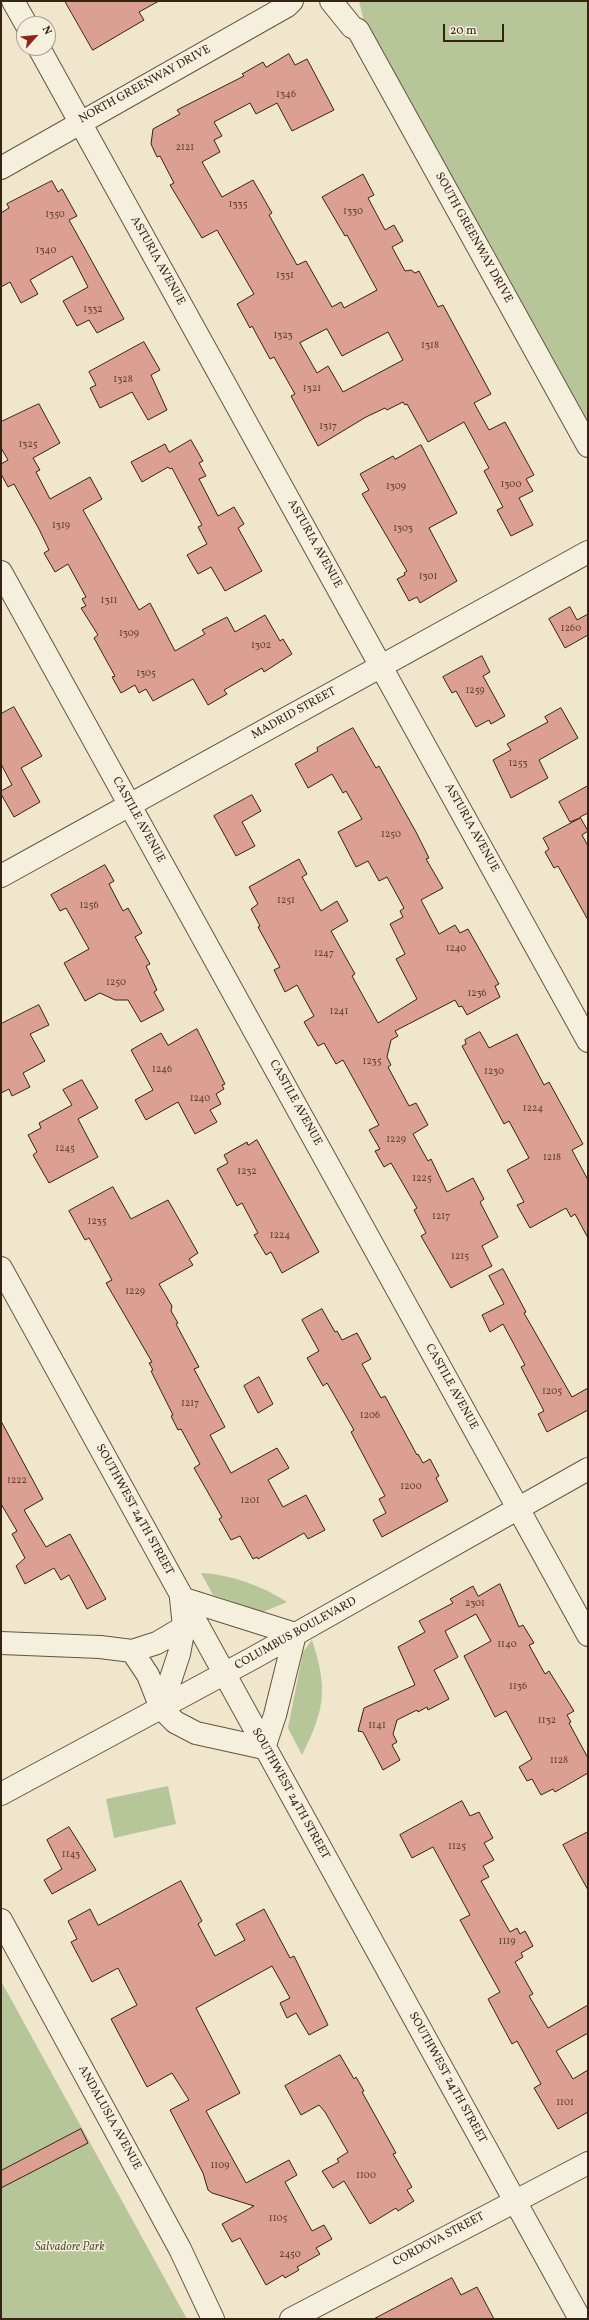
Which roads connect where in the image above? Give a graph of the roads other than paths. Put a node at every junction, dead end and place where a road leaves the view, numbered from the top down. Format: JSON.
{"nodes":[{"id":1,"x":14,"y":1,"type":"edge"},
{"id":2,"x":331,"y":1,"type":"edge"},
{"id":3,"x":354,"y":1,"type":"edge"},
{"id":4,"x":296,"y":2,"type":"edge"},
{"id":5,"x":22,"y":16,"type":"edge"},
{"id":6,"x":358,"y":30,"type":"junction"},
{"id":7,"x":43,"y":56,"type":"edge"},
{"id":8,"x":80,"y":122,"type":"junction"},
{"id":9,"x":1,"y":168,"type":"edge"},
{"id":10,"x":588,"y":446,"type":"edge"},
{"id":11,"x":588,"y":552,"type":"edge"},
{"id":12,"x":1,"y":572,"type":"edge"},
{"id":13,"x":381,"y":666,"type":"junction"},
{"id":14,"x":130,"y":805,"type":"junction"},
{"id":15,"x":1,"y":876,"type":"edge"},
{"id":16,"x":588,"y":1041,"type":"edge"},
{"id":17,"x":1,"y":1268,"type":"edge"},
{"id":18,"x":588,"y":1469,"type":"edge"},
{"id":19,"x":518,"y":1509,"type":"junction"},
{"id":20,"x":181,"y":1598,"type":"junction"},
{"id":21,"x":184,"y":1627,"type":"junction"},
{"id":22,"x":295,"y":1634,"type":"junction"},
{"id":23,"x":588,"y":1635,"type":"edge"},
{"id":24,"x":1,"y":1643,"type":"edge"},
{"id":25,"x":132,"y":1650,"type":"junction"},
{"id":26,"x":224,"y":1674,"type":"junction"},
{"id":27,"x":161,"y":1708,"type":"junction"},
{"id":28,"x":264,"y":1748,"type":"junction"},
{"id":29,"x":1,"y":1794,"type":"edge"},
{"id":30,"x":1,"y":1920,"type":"edge"},
{"id":31,"x":588,"y":2163,"type":"edge"},
{"id":32,"x":515,"y":2200,"type":"junction"},
{"id":33,"x":213,"y":2319,"type":"edge"},
{"id":34,"x":291,"y":2319,"type":"edge"},
{"id":35,"x":580,"y":2319,"type":"edge"}],
"edges":[{"from":1,"to":5,"type":"street"},
{"from":2,"to":6,"type":"street","name":"SOUTH GREENWAY DRIVE"},
{"from":3,"to":6,"type":"street","name":"SOUTH GREENWAY DRIVE"},
{"from":4,"to":8,"type":"street","name":"NORTH GREENWAY DRIVE"},
{"from":6,"to":10,"type":"street","name":"SOUTH GREENWAY DRIVE"},
{"from":7,"to":8,"type":"street","name":"ASTURIA AVENUE"},
{"from":8,"to":9,"type":"street","name":"NORTH GREENWAY DRIVE"},
{"from":8,"to":13,"type":"street","name":"ASTURIA AVENUE"},
{"from":11,"to":13,"type":"street","name":"MADRID STREET"},
{"from":12,"to":14,"type":"street","name":"CASTILE AVENUE"},
{"from":13,"to":14,"type":"street","name":"MADRID STREET"},
{"from":13,"to":16,"type":"street","name":"ASTURIA AVENUE"},
{"from":14,"to":15,"type":"street","name":"MADRID STREET"},
{"from":14,"to":19,"type":"street","name":"CASTILE AVENUE"},
{"from":17,"to":20,"type":"street","name":"SOUTHWEST 24TH STREET"},
{"from":18,"to":19,"type":"street","name":"COLUMBUS BOULEVARD"},
{"from":19,"to":22,"type":"street","name":"COLUMBUS BOULEVARD"},
{"from":19,"to":23,"type":"street","name":"CASTILE AVENUE"},
{"from":20,"to":21,"type":"street"},
{"from":20,"to":22,"type":"street"},
{"from":20,"to":26,"type":"street","name":"SOUTHWEST 24TH STREET"},
{"from":21,"to":25,"type":"street"},
{"from":21,"to":27,"type":"street"},
{"from":22,"to":26,"type":"street","name":"COLUMBUS BOULEVARD"},
{"from":22,"to":28,"type":"street"},
{"from":24,"to":25,"type":"street"},
{"from":25,"to":27,"type":"street"},
{"from":26,"to":27,"type":"street","name":"COLUMBUS BOULEVARD"},
{"from":26,"to":28,"type":"street","name":"SOUTHWEST 24TH STREET"},
{"from":27,"to":28,"type":"street"},
{"from":27,"to":29,"type":"street","name":"COLUMBUS BOULEVARD"},
{"from":28,"to":32,"type":"street","name":"SOUTHWEST 24TH STREET"},
{"from":30,"to":33,"type":"street","name":"ANDALUSIA AVENUE"},
{"from":31,"to":32,"type":"street","name":"CORDOVA STREET"},
{"from":32,"to":34,"type":"street","name":"CORDOVA STREET"},
{"from":32,"to":35,"type":"street","name":"SOUTHWEST 24TH STREET"}]}
